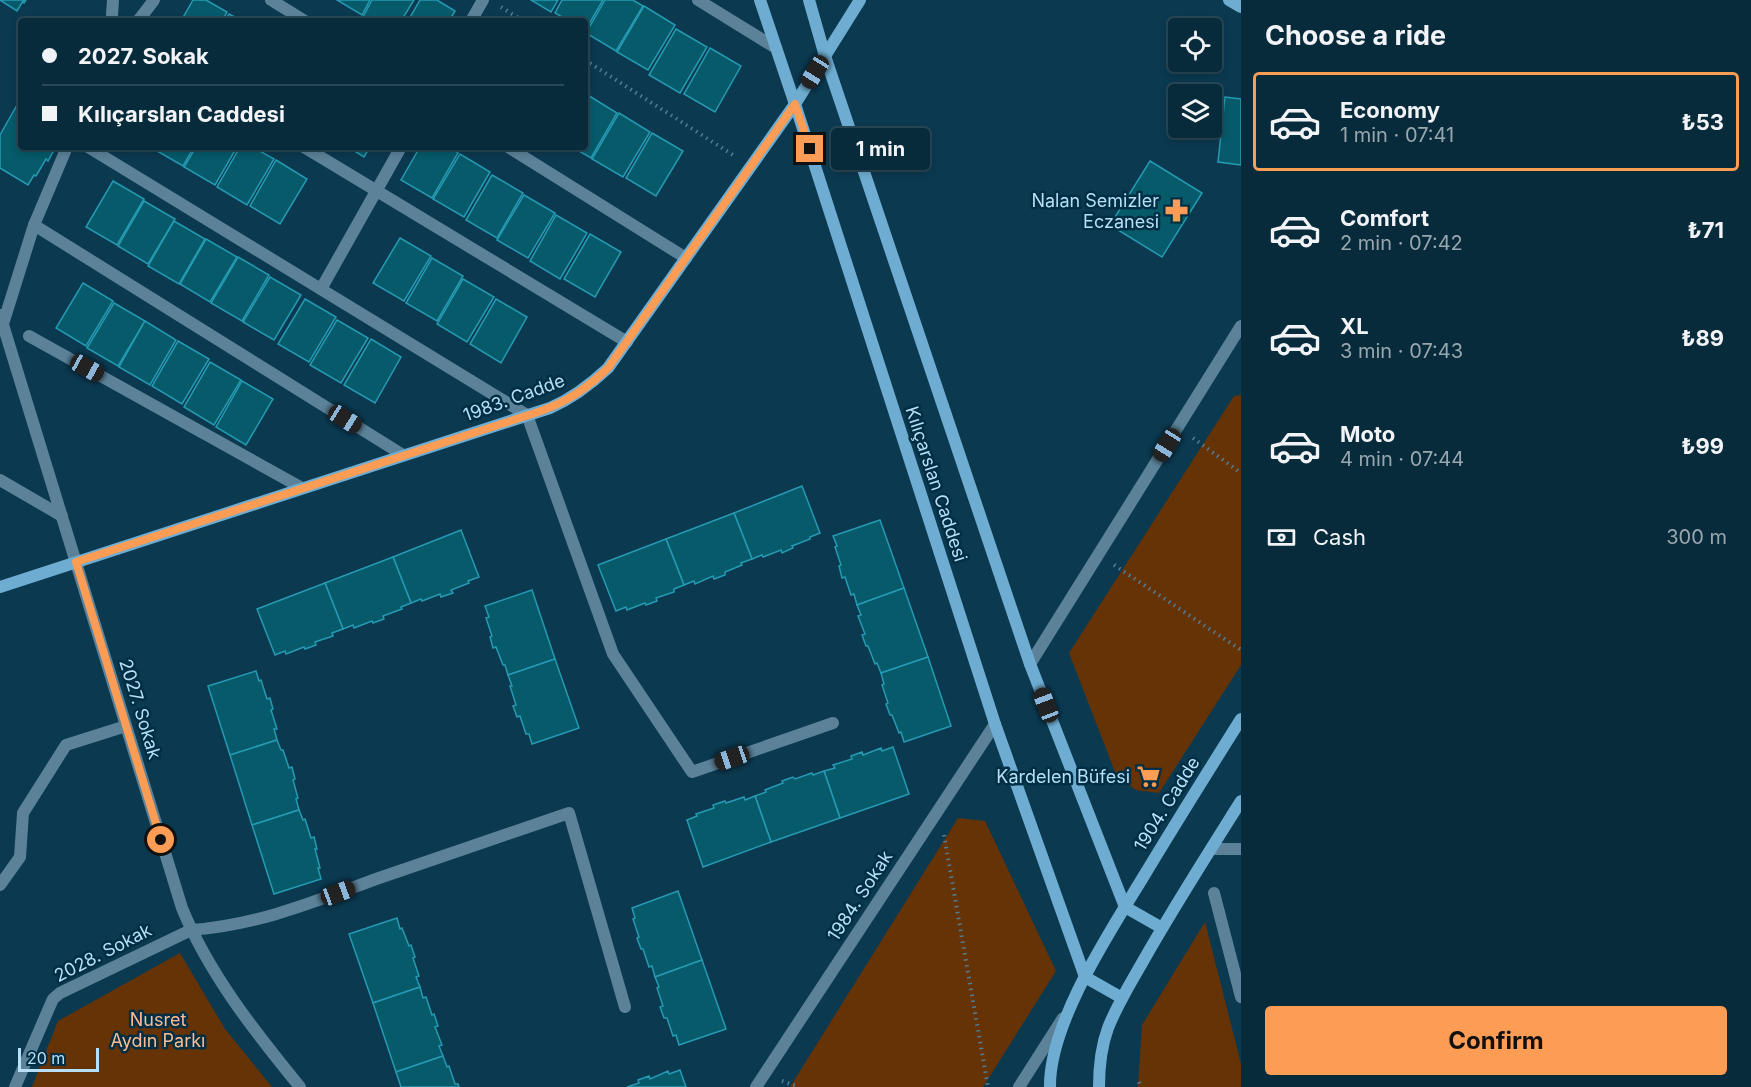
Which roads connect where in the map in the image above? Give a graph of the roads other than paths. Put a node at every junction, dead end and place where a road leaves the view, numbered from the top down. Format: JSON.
{"nodes":[{"id":1,"x":113,"y":0,"type":"edge"},
{"id":2,"x":154,"y":0,"type":"edge"},
{"id":3,"x":271,"y":0,"type":"edge"},
{"id":4,"x":483,"y":0,"type":"edge"},
{"id":5,"x":698,"y":0,"type":"edge"},
{"id":6,"x":760,"y":0,"type":"edge"},
{"id":7,"x":808,"y":0,"type":"edge"},
{"id":8,"x":860,"y":0,"type":"edge"},
{"id":9,"x":1229,"y":0,"type":"edge"},
{"id":10,"x":1241,"y":8,"type":"edge"},
{"id":11,"x":112,"y":18,"type":"edge"},
{"id":12,"x":140,"y":18,"type":"edge"},
{"id":13,"x":300,"y":18,"type":"edge"},
{"id":14,"x":473,"y":18,"type":"edge"},
{"id":15,"x":776,"y":48,"type":"junction"},
{"id":16,"x":825,"y":56,"type":"junction"},
{"id":17,"x":795,"y":104,"type":"junction"},
{"id":18,"x":66,"y":150,"type":"edge"},
{"id":19,"x":93,"y":150,"type":"edge"},
{"id":20,"x":309,"y":150,"type":"edge"},
{"id":21,"x":398,"y":150,"type":"edge"},
{"id":22,"x":513,"y":150,"type":"edge"},
{"id":23,"x":376,"y":190,"type":"junction"},
{"id":24,"x":34,"y":225,"type":"junction"},
{"id":25,"x":686,"y":258,"type":"junction"},
{"id":26,"x":321,"y":289,"type":"junction"},
{"id":27,"x":1,"y":320,"type":"edge"},
{"id":28,"x":1241,"y":326,"type":"edge"},
{"id":29,"x":29,"y":336,"type":"dead end"},
{"id":30,"x":627,"y":342,"type":"junction"},
{"id":31,"x":527,"y":415,"type":"junction"},
{"id":32,"x":404,"y":455,"type":"junction"},
{"id":33,"x":0,"y":480,"type":"edge"},
{"id":34,"x":302,"y":488,"type":"junction"},
{"id":35,"x":62,"y":516,"type":"junction"},
{"id":36,"x":76,"y":562,"type":"junction"},
{"id":37,"x":0,"y":587,"type":"edge"},
{"id":38,"x":1030,"y":664,"type":"junction"},
{"id":39,"x":1241,"y":720,"type":"edge"},
{"id":40,"x":833,"y":723,"type":"dead end"},
{"id":41,"x":994,"y":724,"type":"junction"},
{"id":42,"x":126,"y":726,"type":"junction"},
{"id":43,"x":1241,"y":801,"type":"edge"},
{"id":44,"x":1211,"y":849,"type":"junction"},
{"id":45,"x":1241,"y":849,"type":"edge"},
{"id":46,"x":0,"y":885,"type":"edge"},
{"id":47,"x":1214,"y":892,"type":"dead end"},
{"id":48,"x":1125,"y":907,"type":"junction"},
{"id":49,"x":1161,"y":928,"type":"junction"},
{"id":50,"x":191,"y":930,"type":"junction"},
{"id":51,"x":1085,"y":977,"type":"junction"},
{"id":52,"x":1241,"y":997,"type":"edge"},
{"id":53,"x":1122,"y":998,"type":"junction"},
{"id":54,"x":1074,"y":1001,"type":"junction"},
{"id":55,"x":625,"y":1007,"type":"dead end"},
{"id":56,"x":15,"y":1087,"type":"edge"},
{"id":57,"x":300,"y":1087,"type":"edge"},
{"id":58,"x":756,"y":1087,"type":"edge"},
{"id":59,"x":1018,"y":1087,"type":"edge"},
{"id":60,"x":1050,"y":1087,"type":"edge"},
{"id":61,"x":1099,"y":1087,"type":"edge"}],
"edges":[{"from":1,"to":11,"type":"street"},
{"from":2,"to":12,"type":"street"},
{"from":3,"to":13,"type":"street"},
{"from":4,"to":14,"type":"street"},
{"from":5,"to":15,"type":"street"},
{"from":6,"to":15,"type":"main road","name":"Kılıçarslan Caddesi"},
{"from":7,"to":16,"type":"main road","name":"Kılıçarslan Caddesi"},
{"from":8,"to":16,"type":"main road","name":"1983. Cadde"},
{"from":9,"to":10,"type":"main road"},
{"from":15,"to":17,"type":"main road","name":"Kılıçarslan Caddesi"},
{"from":16,"to":17,"type":"main road","name":"1983. Cadde"},
{"from":16,"to":38,"type":"main road","name":"Kılıçarslan Caddesi"},
{"from":17,"to":25,"type":"main road","name":"1983. Cadde"},
{"from":17,"to":41,"type":"main road","name":"Kılıçarslan Caddesi"},
{"from":18,"to":24,"type":"street"},
{"from":19,"to":26,"type":"street"},
{"from":20,"to":23,"type":"street"},
{"from":21,"to":23,"type":"street"},
{"from":22,"to":25,"type":"street"},
{"from":23,"to":26,"type":"street"},
{"from":23,"to":30,"type":"street"},
{"from":24,"to":27,"type":"street"},
{"from":24,"to":32,"type":"street"},
{"from":25,"to":30,"type":"main road","name":"1983. Cadde"},
{"from":26,"to":31,"type":"street"},
{"from":27,"to":35,"type":"street","name":"2027. Sokak"},
{"from":28,"to":38,"type":"street"},
{"from":29,"to":34,"type":"street"},
{"from":30,"to":31,"type":"main road","name":"1983. Cadde"},
{"from":31,"to":32,"type":"main road","name":"1983. Cadde"},
{"from":31,"to":40,"type":"street"},
{"from":32,"to":34,"type":"main road","name":"1983. Cadde"},
{"from":33,"to":35,"type":"street"},
{"from":34,"to":36,"type":"main road","name":"1983. Cadde"},
{"from":35,"to":36,"type":"street","name":"2027. Sokak"},
{"from":36,"to":37,"type":"main road","name":"1983. Cadde"},
{"from":36,"to":42,"type":"street","name":"2027. Sokak"},
{"from":38,"to":48,"type":"main road","name":"Kılıçarslan Caddesi"},
{"from":39,"to":48,"type":"main road","name":"1904. Cadde"},
{"from":41,"to":51,"type":"main road","name":"Kılıçarslan Caddesi"},
{"from":41,"to":58,"type":"street","name":"1984. Sokak"},
{"from":42,"to":46,"type":"street"},
{"from":42,"to":50,"type":"street","name":"2027. Sokak"},
{"from":43,"to":44,"type":"main road"},
{"from":44,"to":45,"type":"street"},
{"from":44,"to":49,"type":"main road"},
{"from":47,"to":52,"type":"street"},
{"from":48,"to":49,"type":"main road"},
{"from":48,"to":51,"type":"main road","name":"1904. Cadde"},
{"from":49,"to":53,"type":"main road"},
{"from":50,"to":55,"type":"street"},
{"from":50,"to":56,"type":"street","name":"2028. Sokak"},
{"from":50,"to":57,"type":"street","name":"2027. Sokak"},
{"from":51,"to":53,"type":"main road"},
{"from":51,"to":54,"type":"main road","name":"1904. Cadde"},
{"from":53,"to":61,"type":"main road"},
{"from":54,"to":59,"type":"street"},
{"from":54,"to":60,"type":"main road","name":"1904. Cadde"}]}
